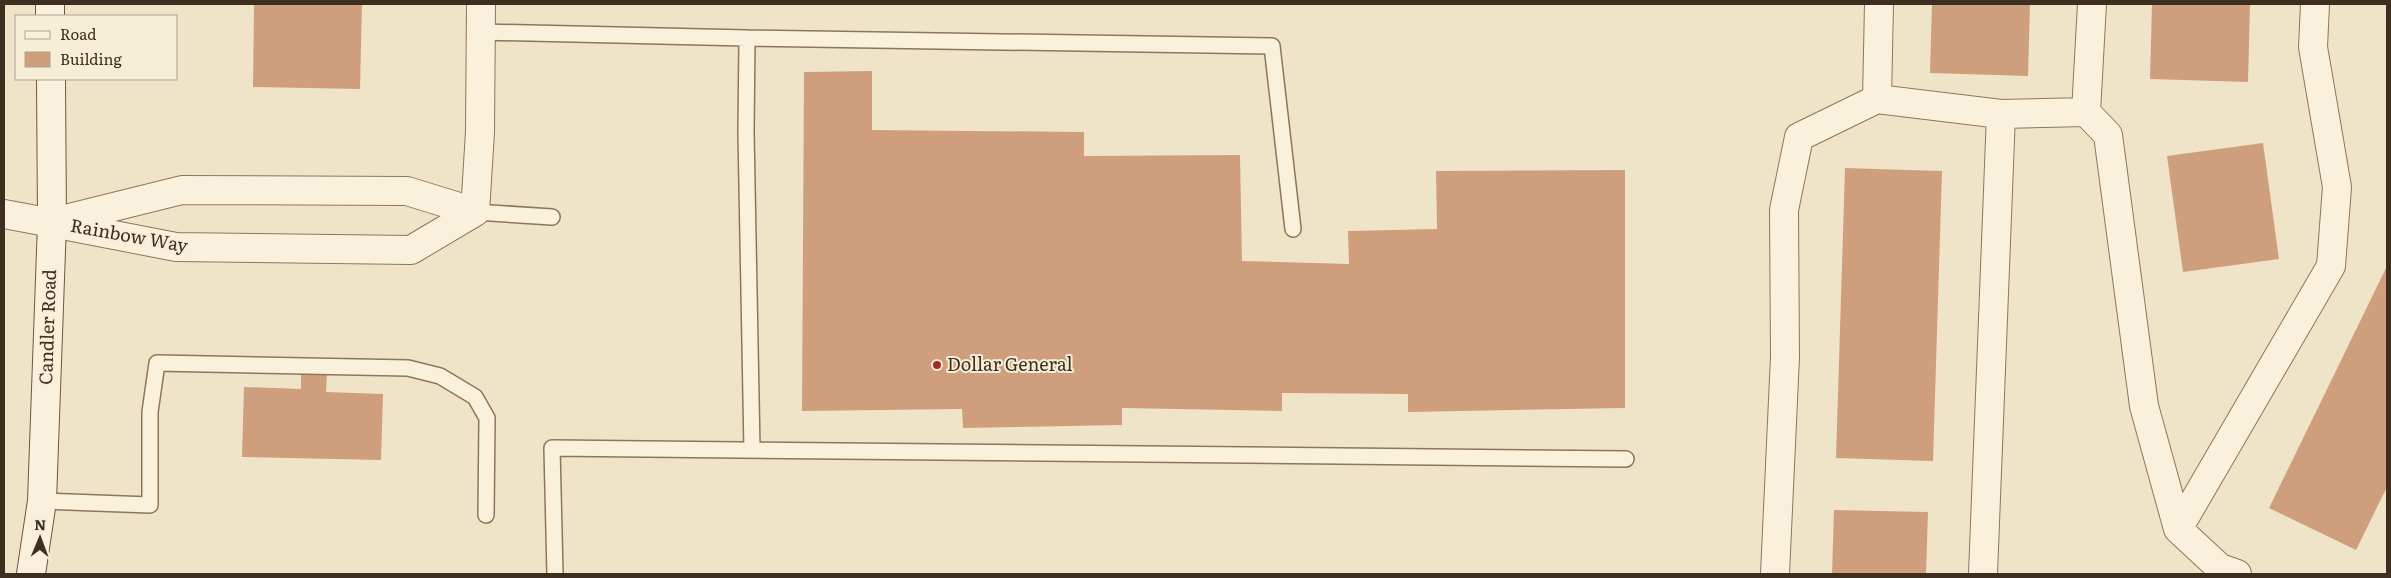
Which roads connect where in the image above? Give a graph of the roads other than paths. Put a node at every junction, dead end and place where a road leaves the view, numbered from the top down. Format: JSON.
{"nodes":[{"id":1,"x":481,"y":4,"type":"edge"},
{"id":2,"x":1879,"y":4,"type":"edge"},
{"id":3,"x":2092,"y":4,"type":"edge"},
{"id":4,"x":2315,"y":4,"type":"edge"},
{"id":5,"x":481,"y":32,"type":"junction"},
{"id":6,"x":746,"y":38,"type":"junction"},
{"id":7,"x":51,"y":80,"type":"edge"},
{"id":8,"x":1877,"y":99,"type":"junction"},
{"id":9,"x":2086,"y":112,"type":"junction"},
{"id":10,"x":2001,"y":114,"type":"junction"},
{"id":11,"x":475,"y":212,"type":"junction"},
{"id":12,"x":4,"y":214,"type":"edge"},
{"id":13,"x":552,"y":217,"type":"dead end"},
{"id":14,"x":52,"y":222,"type":"junction"},
{"id":15,"x":1293,"y":229,"type":"dead end"},
{"id":16,"x":752,"y":450,"type":"junction"},
{"id":17,"x":1626,"y":459,"type":"dead end"},
{"id":18,"x":42,"y":501,"type":"junction"},
{"id":19,"x":486,"y":515,"type":"dead end"},
{"id":20,"x":2178,"y":529,"type":"junction"},
{"id":21,"x":31,"y":574,"type":"edge"},
{"id":22,"x":555,"y":574,"type":"edge"},
{"id":23,"x":1775,"y":574,"type":"edge"},
{"id":24,"x":1983,"y":574,"type":"edge"},
{"id":25,"x":2237,"y":574,"type":"edge"}],
"edges":[{"from":1,"to":5,"type":"street"},
{"from":2,"to":8,"type":"street"},
{"from":3,"to":9,"type":"street"},
{"from":4,"to":20,"type":"street"},
{"from":5,"to":6,"type":"lane"},
{"from":5,"to":11,"type":"street"},
{"from":6,"to":15,"type":"lane"},
{"from":6,"to":16,"type":"lane"},
{"from":7,"to":14,"type":"street","name":"Candler Road"},
{"from":8,"to":10,"type":"street"},
{"from":8,"to":23,"type":"street"},
{"from":9,"to":10,"type":"street"},
{"from":9,"to":20,"type":"street"},
{"from":10,"to":24,"type":"street"},
{"from":11,"to":13,"type":"lane"},
{"from":11,"to":14,"type":"street","name":"Rainbow Way"},
{"from":11,"to":14,"type":"street","name":"Rainbow Way"},
{"from":12,"to":14,"type":"street"},
{"from":14,"to":18,"type":"street","name":"Candler Road"},
{"from":16,"to":17,"type":"lane"},
{"from":16,"to":22,"type":"lane"},
{"from":18,"to":19,"type":"lane"},
{"from":18,"to":21,"type":"street","name":"Candler Road"},
{"from":20,"to":25,"type":"street"}]}
